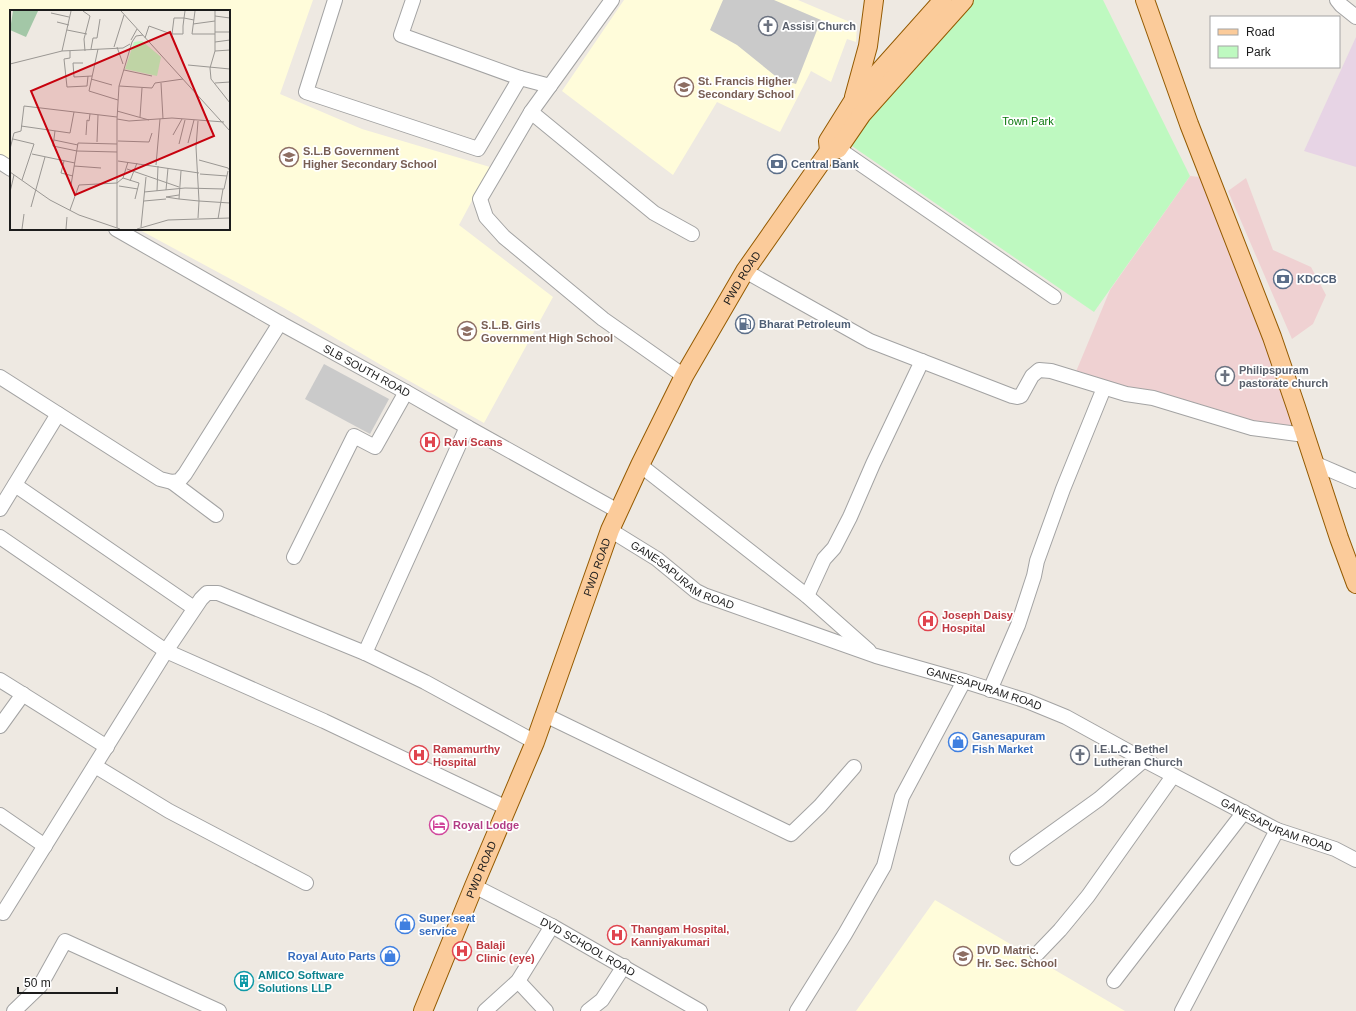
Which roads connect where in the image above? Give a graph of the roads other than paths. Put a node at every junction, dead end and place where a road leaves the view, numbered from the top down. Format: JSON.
{"nodes":[{"id":1,"x":335,"y":0,"type":"edge"},
{"id":2,"x":413,"y":0,"type":"edge"},
{"id":3,"x":612,"y":0,"type":"edge"},
{"id":4,"x":874,"y":0,"type":"edge"},
{"id":5,"x":943,"y":0,"type":"edge"},
{"id":6,"x":964,"y":0,"type":"edge"},
{"id":7,"x":1144,"y":0,"type":"edge"},
{"id":8,"x":1337,"y":0,"type":"edge"},
{"id":9,"x":1356,"y":17,"type":"edge"},
{"id":10,"x":520,"y":78,"type":"junction"},
{"id":11,"x":550,"y":86,"type":"junction"},
{"id":12,"x":853,"y":101,"type":"junction"},
{"id":13,"x":532,"y":112,"type":"junction"},
{"id":14,"x":832,"y":147,"type":"junction"},
{"id":15,"x":0,"y":162,"type":"edge"},
{"id":16,"x":10,"y":168,"type":"edge"},
{"id":17,"x":118,"y":230,"type":"edge"},
{"id":18,"x":692,"y":234,"type":"dead end"},
{"id":19,"x":745,"y":271,"type":"junction"},
{"id":20,"x":1054,"y":297,"type":"dead end"},
{"id":21,"x":280,"y":323,"type":"junction"},
{"id":22,"x":922,"y":361,"type":"junction"},
{"id":23,"x":684,"y":376,"type":"junction"},
{"id":24,"x":0,"y":377,"type":"edge"},
{"id":25,"x":1104,"y":388,"type":"junction"},
{"id":26,"x":406,"y":392,"type":"junction"},
{"id":27,"x":58,"y":414,"type":"junction"},
{"id":28,"x":467,"y":427,"type":"junction"},
{"id":29,"x":1305,"y":435,"type":"junction"},
{"id":30,"x":1314,"y":463,"type":"junction"},
{"id":31,"x":640,"y":465,"type":"junction"},
{"id":32,"x":1356,"y":481,"type":"edge"},
{"id":33,"x":172,"y":482,"type":"junction"},
{"id":34,"x":15,"y":485,"type":"junction"},
{"id":35,"x":0,"y":509,"type":"edge"},
{"id":36,"x":618,"y":511,"type":"junction"},
{"id":37,"x":216,"y":515,"type":"dead end"},
{"id":38,"x":610,"y":530,"type":"junction"},
{"id":39,"x":0,"y":537,"type":"edge"},
{"id":40,"x":294,"y":557,"type":"dead end"},
{"id":41,"x":1356,"y":584,"type":"edge"},
{"id":42,"x":807,"y":596,"type":"junction"},
{"id":43,"x":194,"y":608,"type":"junction"},
{"id":44,"x":166,"y":651,"type":"junction"},
{"id":45,"x":365,"y":653,"type":"junction"},
{"id":46,"x":876,"y":656,"type":"junction"},
{"id":47,"x":0,"y":680,"type":"edge"},
{"id":48,"x":964,"y":681,"type":"junction"},
{"id":49,"x":990,"y":690,"type":"junction"},
{"id":50,"x":23,"y":694,"type":"junction"},
{"id":51,"x":545,"y":715,"type":"junction"},
{"id":52,"x":0,"y":726,"type":"edge"},
{"id":53,"x":535,"y":742,"type":"junction"},
{"id":54,"x":107,"y":747,"type":"junction"},
{"id":55,"x":1144,"y":760,"type":"junction"},
{"id":56,"x":95,"y":766,"type":"junction"},
{"id":57,"x":854,"y":767,"type":"dead end"},
{"id":58,"x":1173,"y":776,"type":"junction"},
{"id":59,"x":507,"y":808,"type":"junction"},
{"id":60,"x":1244,"y":812,"type":"junction"},
{"id":61,"x":0,"y":815,"type":"edge"},
{"id":62,"x":1277,"y":830,"type":"junction"},
{"id":63,"x":45,"y":846,"type":"junction"},
{"id":64,"x":1017,"y":858,"type":"dead end"},
{"id":65,"x":1356,"y":860,"type":"edge"},
{"id":66,"x":306,"y":883,"type":"dead end"},
{"id":67,"x":474,"y":886,"type":"junction"},
{"id":68,"x":3,"y":913,"type":"dead end"},
{"id":69,"x":552,"y":926,"type":"junction"},
{"id":70,"x":1037,"y":954,"type":"dead end"},
{"id":71,"x":624,"y":966,"type":"junction"},
{"id":72,"x":518,"y":981,"type":"junction"},
{"id":73,"x":1114,"y":981,"type":"dead end"},
{"id":74,"x":14,"y":1011,"type":"edge"},
{"id":75,"x":220,"y":1011,"type":"edge"},
{"id":76,"x":423,"y":1011,"type":"edge"},
{"id":77,"x":485,"y":1011,"type":"edge"},
{"id":78,"x":546,"y":1011,"type":"edge"},
{"id":79,"x":588,"y":1011,"type":"edge"},
{"id":80,"x":700,"y":1011,"type":"edge"},
{"id":81,"x":797,"y":1011,"type":"edge"},
{"id":82,"x":1182,"y":1011,"type":"edge"}],
"edges":[{"from":1,"to":10,"type":"street"},
{"from":2,"to":10,"type":"street"},
{"from":3,"to":11,"type":"street"},
{"from":4,"to":12,"type":"main road"},
{"from":5,"to":12,"type":"main road","name":"PWD ROAD"},
{"from":6,"to":14,"type":"main road","name":"PWD ROAD"},
{"from":7,"to":29,"type":"main road"},
{"from":8,"to":9,"type":"street"},
{"from":10,"to":11,"type":"street"},
{"from":11,"to":13,"type":"street"},
{"from":12,"to":14,"type":"main road","name":"PWD ROAD"},
{"from":13,"to":18,"type":"street"},
{"from":13,"to":23,"type":"street"},
{"from":14,"to":19,"type":"main road","name":"PWD ROAD"},
{"from":14,"to":20,"type":"street"},
{"from":15,"to":16,"type":"street"},
{"from":17,"to":21,"type":"street","name":"SLB SOUTH ROAD"},
{"from":19,"to":22,"type":"street"},
{"from":19,"to":23,"type":"main road","name":"PWD ROAD"},
{"from":21,"to":26,"type":"street","name":"SLB SOUTH ROAD"},
{"from":21,"to":33,"type":"street"},
{"from":22,"to":25,"type":"street"},
{"from":22,"to":42,"type":"street"},
{"from":23,"to":31,"type":"main road","name":"PWD ROAD"},
{"from":24,"to":27,"type":"street"},
{"from":25,"to":29,"type":"street"},
{"from":25,"to":49,"type":"street"},
{"from":26,"to":28,"type":"street","name":"SLB SOUTH ROAD"},
{"from":26,"to":40,"type":"street"},
{"from":27,"to":33,"type":"street"},
{"from":27,"to":34,"type":"street"},
{"from":28,"to":36,"type":"street","name":"SLB SOUTH ROAD"},
{"from":28,"to":45,"type":"street"},
{"from":29,"to":30,"type":"main road"},
{"from":30,"to":32,"type":"street"},
{"from":30,"to":41,"type":"main road"},
{"from":31,"to":36,"type":"main road","name":"PWD ROAD"},
{"from":31,"to":42,"type":"street"},
{"from":33,"to":37,"type":"street"},
{"from":34,"to":35,"type":"street"},
{"from":34,"to":43,"type":"street"},
{"from":36,"to":38,"type":"main road","name":"PWD ROAD"},
{"from":38,"to":46,"type":"street","name":"GANESAPURAM ROAD"},
{"from":38,"to":51,"type":"main road","name":"PWD ROAD"},
{"from":39,"to":44,"type":"street"},
{"from":42,"to":46,"type":"street"},
{"from":43,"to":44,"type":"street"},
{"from":43,"to":45,"type":"street"},
{"from":44,"to":54,"type":"street"},
{"from":44,"to":59,"type":"street"},
{"from":45,"to":53,"type":"street"},
{"from":46,"to":48,"type":"street","name":"GANESAPURAM ROAD"},
{"from":47,"to":50,"type":"street"},
{"from":48,"to":49,"type":"street","name":"GANESAPURAM ROAD"},
{"from":48,"to":81,"type":"street"},
{"from":49,"to":55,"type":"street","name":"GANESAPURAM ROAD"},
{"from":50,"to":52,"type":"street"},
{"from":50,"to":54,"type":"street"},
{"from":51,"to":53,"type":"main road","name":"PWD ROAD"},
{"from":51,"to":57,"type":"street"},
{"from":53,"to":59,"type":"main road","name":"PWD ROAD"},
{"from":54,"to":56,"type":"street"},
{"from":55,"to":58,"type":"street","name":"GANESAPURAM ROAD"},
{"from":55,"to":64,"type":"street"},
{"from":56,"to":63,"type":"street"},
{"from":56,"to":66,"type":"street"},
{"from":58,"to":60,"type":"street","name":"GANESAPURAM ROAD"},
{"from":58,"to":70,"type":"street"},
{"from":59,"to":67,"type":"main road","name":"PWD ROAD"},
{"from":60,"to":62,"type":"street","name":"GANESAPURAM ROAD"},
{"from":60,"to":73,"type":"street"},
{"from":61,"to":63,"type":"street"},
{"from":62,"to":65,"type":"street","name":"GANESAPURAM ROAD"},
{"from":62,"to":82,"type":"street"},
{"from":63,"to":68,"type":"street"},
{"from":67,"to":69,"type":"street","name":"DVD SCHOOL ROAD"},
{"from":67,"to":76,"type":"main road","name":"PWD ROAD"},
{"from":69,"to":71,"type":"street","name":"DVD SCHOOL ROAD"},
{"from":69,"to":72,"type":"street"},
{"from":71,"to":79,"type":"street"},
{"from":71,"to":80,"type":"street","name":"DVD SCHOOL ROAD"},
{"from":72,"to":77,"type":"street"},
{"from":72,"to":78,"type":"street"},
{"from":74,"to":75,"type":"street"}]}
